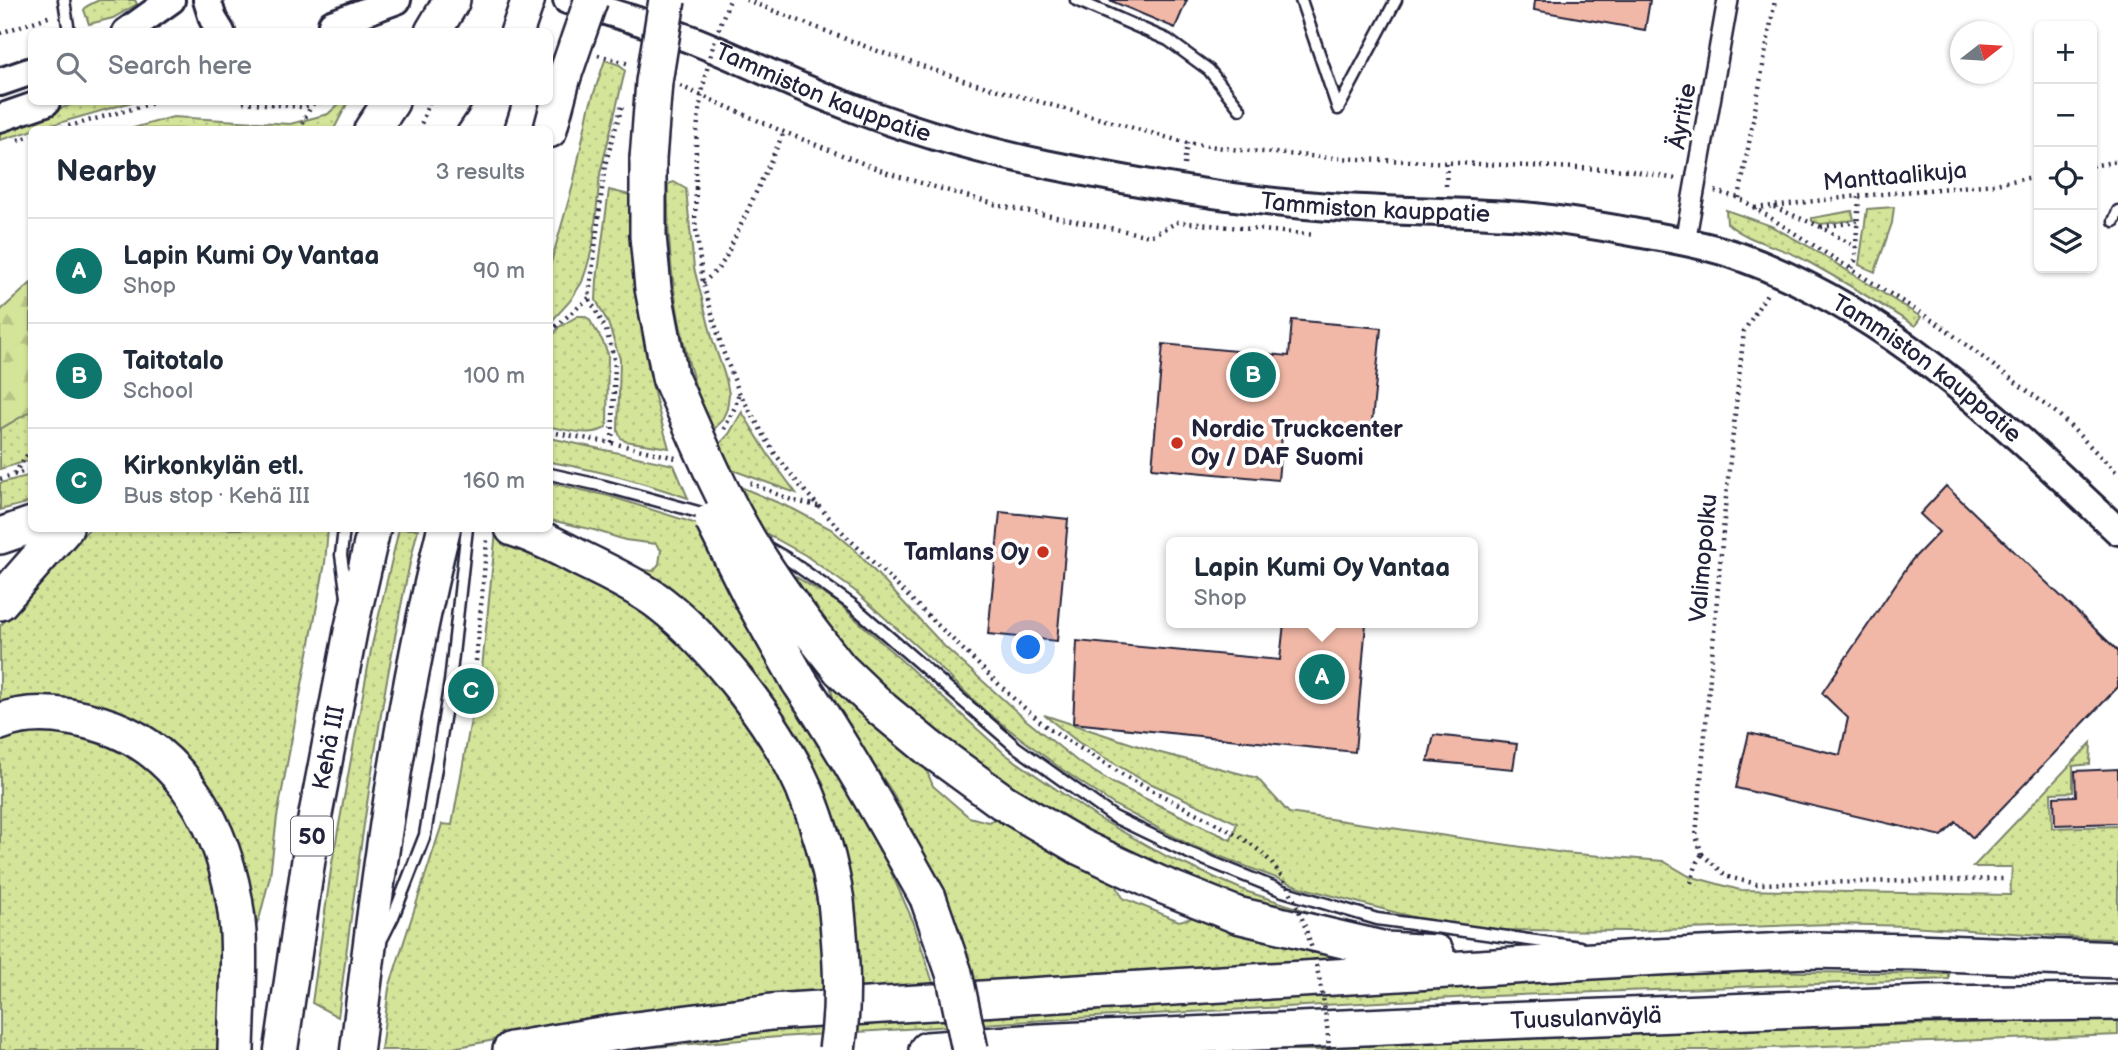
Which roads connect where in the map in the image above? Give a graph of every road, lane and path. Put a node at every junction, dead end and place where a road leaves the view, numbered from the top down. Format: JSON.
{"nodes":[{"id":1,"x":64,"y":0,"type":"edge"},
{"id":2,"x":171,"y":0,"type":"edge"},
{"id":3,"x":208,"y":0,"type":"edge"},
{"id":4,"x":397,"y":0,"type":"edge"},
{"id":5,"x":452,"y":0,"type":"edge"},
{"id":6,"x":528,"y":0,"type":"edge"},
{"id":7,"x":567,"y":0,"type":"edge"},
{"id":8,"x":591,"y":0,"type":"edge"},
{"id":9,"x":667,"y":0,"type":"edge"},
{"id":10,"x":730,"y":0,"type":"edge"},
{"id":11,"x":1076,"y":0,"type":"edge"},
{"id":12,"x":1301,"y":0,"type":"edge"},
{"id":13,"x":1396,"y":0,"type":"edge"},
{"id":14,"x":1728,"y":0,"type":"edge"},
{"id":15,"x":1775,"y":0,"type":"edge"},
{"id":16,"x":65,"y":11,"type":"junction"},
{"id":17,"x":332,"y":18,"type":"edge"},
{"id":18,"x":68,"y":28,"type":"edge"},
{"id":19,"x":132,"y":28,"type":"edge"},
{"id":20,"x":219,"y":28,"type":"edge"},
{"id":21,"x":414,"y":28,"type":"edge"},
{"id":22,"x":518,"y":28,"type":"edge"},
{"id":23,"x":0,"y":33,"type":"edge"},
{"id":24,"x":586,"y":52,"type":"dead end"},
{"id":25,"x":634,"y":65,"type":"dead end"},
{"id":26,"x":28,"y":72,"type":"edge"},
{"id":27,"x":0,"y":82,"type":"edge"},
{"id":28,"x":671,"y":82,"type":"dead end"},
{"id":29,"x":623,"y":103,"type":"dead end"},
{"id":30,"x":37,"y":105,"type":"edge"},
{"id":31,"x":146,"y":105,"type":"edge"},
{"id":32,"x":279,"y":105,"type":"edge"},
{"id":33,"x":388,"y":105,"type":"edge"},
{"id":34,"x":428,"y":105,"type":"edge"},
{"id":35,"x":480,"y":105,"type":"edge"},
{"id":36,"x":493,"y":105,"type":"edge"},
{"id":37,"x":312,"y":106,"type":"joint"},
{"id":38,"x":1240,"y":109,"type":"dead end"},
{"id":39,"x":0,"y":118,"type":"edge"},
{"id":40,"x":70,"y":126,"type":"edge"},
{"id":41,"x":301,"y":126,"type":"edge"},
{"id":42,"x":375,"y":126,"type":"edge"},
{"id":43,"x":420,"y":126,"type":"edge"},
{"id":44,"x":466,"y":126,"type":"edge"},
{"id":45,"x":486,"y":126,"type":"edge"},
{"id":46,"x":551,"y":126,"type":"edge"},
{"id":47,"x":784,"y":132,"type":"junction"},
{"id":48,"x":2118,"y":161,"type":"edge"},
{"id":49,"x":1447,"y":163,"type":"dead end"},
{"id":50,"x":2097,"y":165,"type":"edge"},
{"id":51,"x":2034,"y":177,"type":"edge"},
{"id":52,"x":1446,"y":186,"type":"dead end"},
{"id":53,"x":1859,"y":195,"type":"junction"},
{"id":54,"x":1739,"y":198,"type":"dead end"},
{"id":55,"x":1773,"y":206,"type":"junction"},
{"id":56,"x":1754,"y":208,"type":"dead end"},
{"id":57,"x":1857,"y":222,"type":"junction"},
{"id":58,"x":1821,"y":227,"type":"junction"},
{"id":59,"x":1315,"y":235,"type":"dead end"},
{"id":60,"x":1685,"y":242,"type":"junction"},
{"id":61,"x":1856,"y":247,"type":"junction"},
{"id":62,"x":1851,"y":268,"type":"dead end"},
{"id":63,"x":1780,"y":274,"type":"junction"},
{"id":64,"x":703,"y":283,"type":"junction"},
{"id":65,"x":589,"y":298,"type":"junction"},
{"id":66,"x":553,"y":328,"type":"edge"},
{"id":67,"x":670,"y":377,"type":"junction"},
{"id":68,"x":612,"y":443,"type":"dead end"},
{"id":69,"x":28,"y":455,"type":"edge"},
{"id":70,"x":28,"y":470,"type":"edge"},
{"id":71,"x":14,"y":474,"type":"junction"},
{"id":72,"x":553,"y":475,"type":"edge"},
{"id":73,"x":0,"y":478,"type":"edge"},
{"id":74,"x":2118,"y":531,"type":"edge"},
{"id":75,"x":61,"y":532,"type":"edge"},
{"id":76,"x":345,"y":532,"type":"edge"},
{"id":77,"x":371,"y":532,"type":"edge"},
{"id":78,"x":444,"y":532,"type":"edge"},
{"id":79,"x":465,"y":532,"type":"edge"},
{"id":80,"x":500,"y":532,"type":"edge"},
{"id":81,"x":354,"y":558,"type":"junction"},
{"id":82,"x":449,"y":572,"type":"junction"},
{"id":83,"x":0,"y":602,"type":"edge"},
{"id":84,"x":476,"y":660,"type":"dead end"},
{"id":85,"x":0,"y":722,"type":"edge"},
{"id":86,"x":1702,"y":854,"type":"junction"},
{"id":87,"x":2004,"y":879,"type":"dead end"},
{"id":88,"x":1691,"y":883,"type":"dead end"},
{"id":89,"x":1604,"y":950,"type":"dead end"},
{"id":90,"x":1579,"y":955,"type":"junction"},
{"id":91,"x":1657,"y":957,"type":"junction"},
{"id":92,"x":2118,"y":960,"type":"edge"},
{"id":93,"x":2118,"y":1002,"type":"edge"},
{"id":94,"x":236,"y":1036,"type":"edge"},
{"id":95,"x":281,"y":1047,"type":"edge"},
{"id":96,"x":357,"y":1047,"type":"edge"},
{"id":97,"x":511,"y":1050,"type":"edge"},
{"id":98,"x":837,"y":1050,"type":"edge"},
{"id":99,"x":927,"y":1050,"type":"edge"},
{"id":100,"x":970,"y":1050,"type":"edge"},
{"id":101,"x":1329,"y":1050,"type":"edge"}],
"edges":[{"from":1,"to":16,"type":"lane"},
{"from":2,"to":19,"type":"main road"},
{"from":3,"to":20,"type":"main road"},
{"from":4,"to":17,"type":"main road"},
{"from":5,"to":21,"type":"highway"},
{"from":6,"to":22,"type":"highway"},
{"from":7,"to":60,"type":"main road","name":"Tammiston kauppatie"},
{"from":8,"to":46,"type":"highway","bridge":true},
{"from":9,"to":67,"type":"highway","bridge":true},
{"from":10,"to":64,"type":"path","bridge":true},
{"from":11,"to":38,"type":"lane"},
{"from":12,"to":13,"type":"lane"},
{"from":14,"to":60,"type":"street","name":"Äyritie"},
{"from":15,"to":54,"type":"path"},
{"from":16,"to":18,"type":"lane"},
{"from":16,"to":23,"type":"path"},
{"from":24,"to":25,"type":"path"},
{"from":26,"to":27,"type":"main road"},
{"from":28,"to":47,"type":"path"},
{"from":29,"to":65,"type":"path"},
{"from":30,"to":39,"type":"main road"},
{"from":31,"to":40,"type":"path"},
{"from":32,"to":37,"type":"path"},
{"from":33,"to":42,"type":"highway"},
{"from":34,"to":43,"type":"path"},
{"from":35,"to":44,"type":"lane"},
{"from":36,"to":45,"type":"highway"},
{"from":37,"to":41,"type":"path"},
{"from":47,"to":59,"type":"path"},
{"from":47,"to":64,"type":"path"},
{"from":48,"to":50,"type":"path"},
{"from":49,"to":52,"type":"path"},
{"from":51,"to":53,"type":"path","name":"Manttaalikuja"},
{"from":53,"to":55,"type":"path","name":"Manttaalikuja"},
{"from":53,"to":57,"type":"path"},
{"from":55,"to":56,"type":"path","name":"Manttaalikuja"},
{"from":55,"to":58,"type":"path"},
{"from":57,"to":58,"type":"path"},
{"from":57,"to":61,"type":"path"},
{"from":58,"to":61,"type":"path"},
{"from":60,"to":63,"type":"main road","name":"Tammiston kauppatie"},
{"from":61,"to":62,"type":"path"},
{"from":63,"to":74,"type":"main road","name":"Tammiston kauppatie"},
{"from":63,"to":86,"type":"path","name":"Valimopolku"},
{"from":64,"to":101,"type":"path","bridge":true},
{"from":65,"to":66,"type":"path"},
{"from":65,"to":68,"type":"path"},
{"from":67,"to":90,"type":"highway","bridge":true},
{"from":67,"to":100,"type":"highway","bridge":true},
{"from":69,"to":71,"type":"path"},
{"from":70,"to":71,"type":"path"},
{"from":71,"to":73,"type":"path"},
{"from":72,"to":90,"type":"lane"},
{"from":75,"to":83,"type":"highway"},
{"from":76,"to":81,"type":"lane"},
{"from":77,"to":81,"type":"highway","name":"Kehä III","number":"50"},
{"from":78,"to":82,"type":"highway"},
{"from":79,"to":82,"type":"lane"},
{"from":80,"to":84,"type":"path"},
{"from":80,"to":98,"type":"highway","bridge":true},
{"from":81,"to":95,"type":"highway","name":"Kehä III","number":"50"},
{"from":82,"to":96,"type":"highway"},
{"from":85,"to":94,"type":"highway"},
{"from":86,"to":87,"type":"path"},
{"from":86,"to":88,"type":"path"},
{"from":89,"to":91,"type":"lane"},
{"from":90,"to":91,"type":"highway"},
{"from":90,"to":97,"type":"highway"},
{"from":91,"to":92,"type":"highway"},
{"from":93,"to":99,"type":"highway","name":"Tuusulanväylä"}]}
